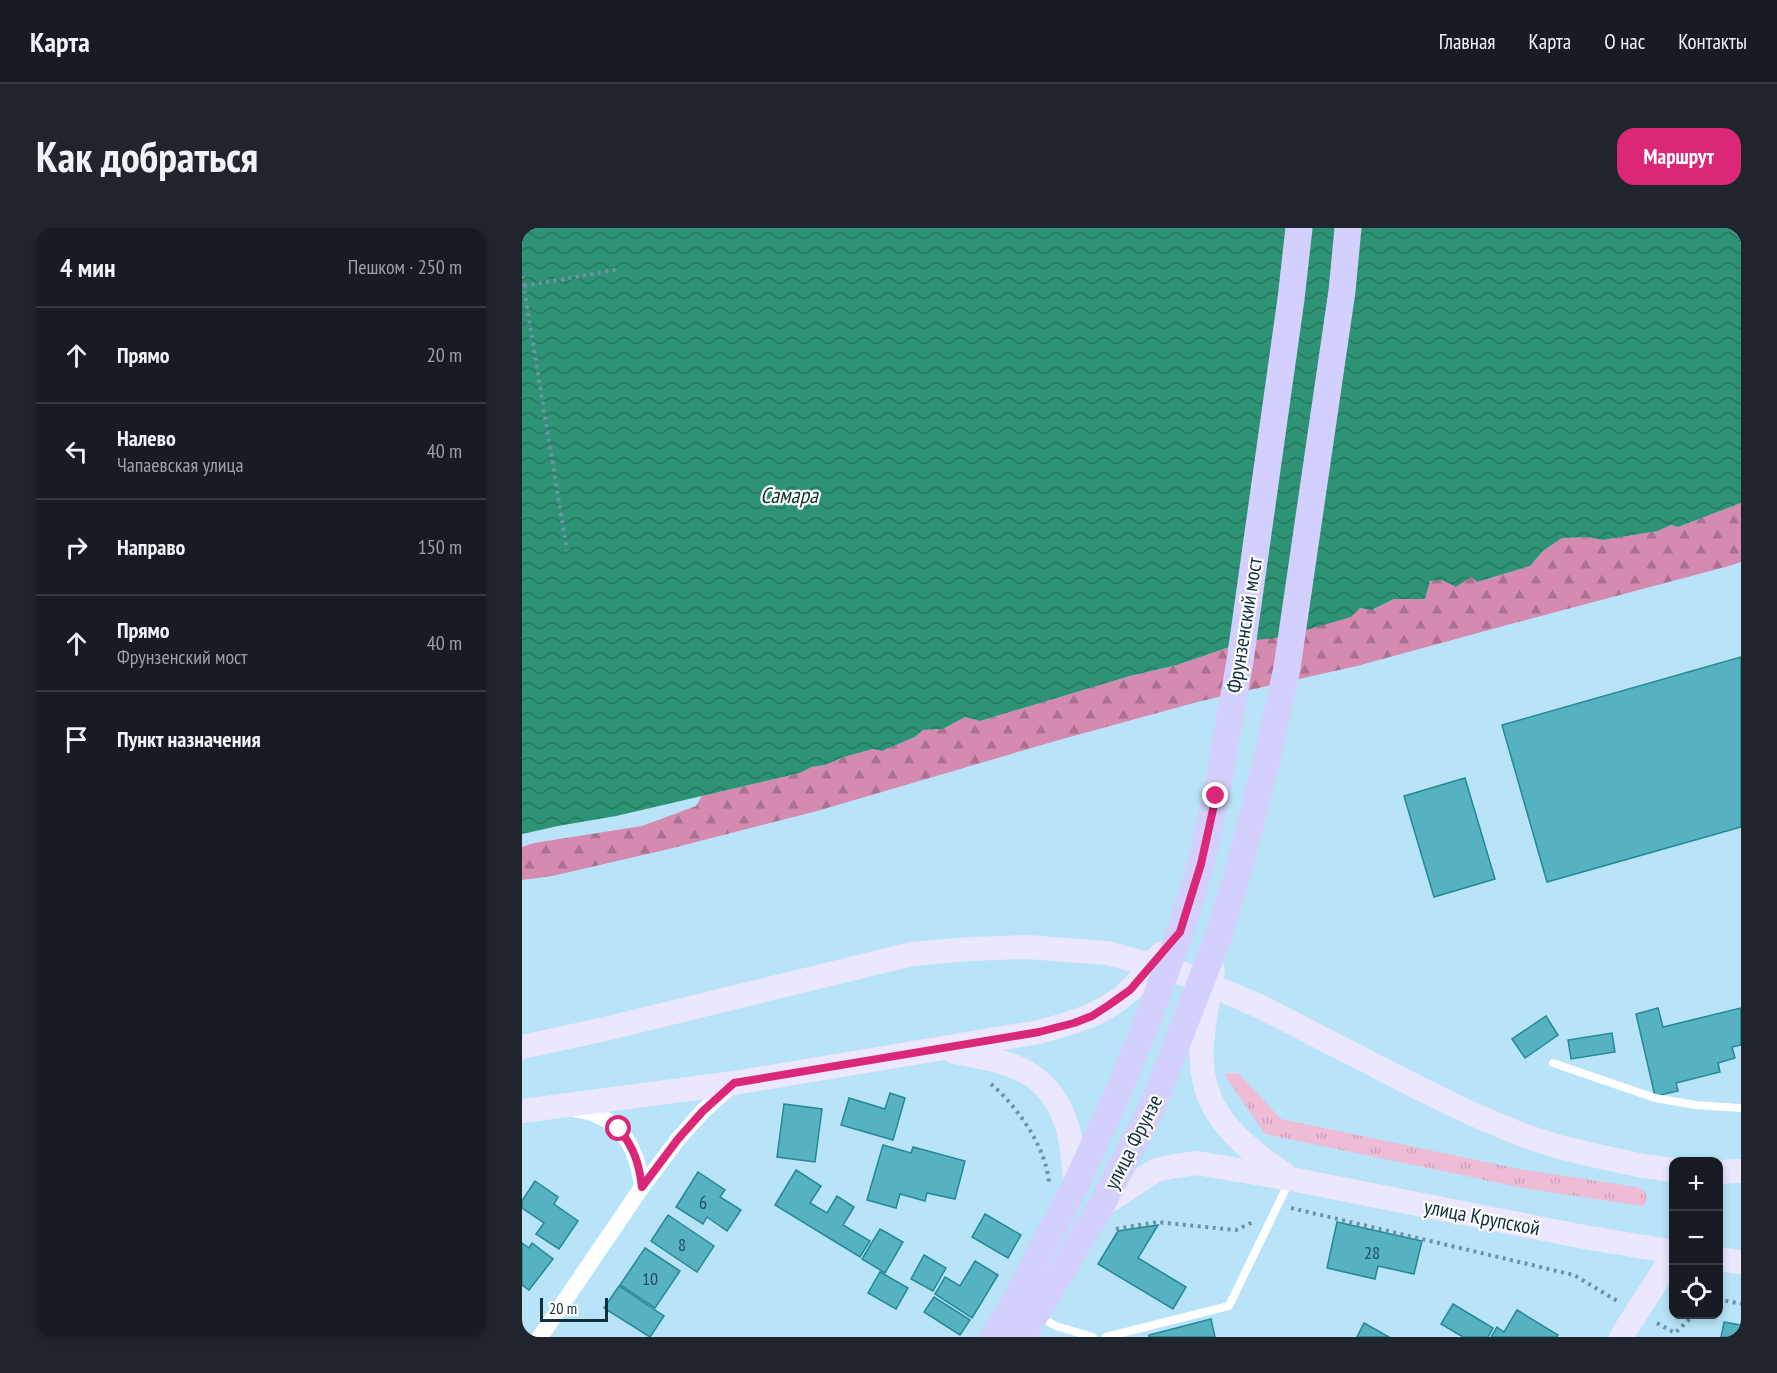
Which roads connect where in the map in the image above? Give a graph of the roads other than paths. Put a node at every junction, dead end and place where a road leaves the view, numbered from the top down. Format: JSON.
{"nodes":[{"id":1,"x":1299,"y":228,"type":"edge"},
{"id":2,"x":1348,"y":228,"type":"edge"},
{"id":3,"x":1180,"y":932,"type":"junction"},
{"id":4,"x":1150,"y":1014,"type":"joint"},
{"id":5,"x":1193,"y":1035,"type":"junction"},
{"id":6,"x":522,"y":1047,"type":"edge"},
{"id":7,"x":937,"y":1049,"type":"junction"},
{"id":8,"x":1553,"y":1063,"type":"dead end"},
{"id":9,"x":734,"y":1083,"type":"junction"},
{"id":10,"x":561,"y":1107,"type":"junction"},
{"id":11,"x":1741,"y":1108,"type":"edge"},
{"id":12,"x":522,"y":1112,"type":"edge"},
{"id":13,"x":1669,"y":1169,"type":"edge"},
{"id":14,"x":1741,"y":1171,"type":"edge"},
{"id":15,"x":1723,"y":1172,"type":"edge"},
{"id":16,"x":1291,"y":1179,"type":"junction"},
{"id":17,"x":1076,"y":1184,"type":"junction"},
{"id":18,"x":642,"y":1187,"type":"junction"},
{"id":19,"x":1101,"y":1206,"type":"junction"},
{"id":20,"x":1669,"y":1252,"type":"edge"},
{"id":21,"x":1723,"y":1259,"type":"edge"},
{"id":22,"x":1669,"y":1261,"type":"edge"},
{"id":23,"x":1741,"y":1262,"type":"edge"},
{"id":24,"x":1028,"y":1326,"type":"edge"},
{"id":25,"x":540,"y":1337,"type":"edge"},
{"id":26,"x":993,"y":1337,"type":"edge"},
{"id":27,"x":1094,"y":1337,"type":"edge"},
{"id":28,"x":1106,"y":1337,"type":"edge"},
{"id":29,"x":1621,"y":1337,"type":"edge"}],
"edges":[{"from":1,"to":3,"type":"main road","name":"Фрунзенский мост"},
{"from":2,"to":5,"type":"main road","name":"улица Фрунзе"},
{"from":3,"to":4,"type":"main road","name":"Фрунзенский мост"},
{"from":3,"to":7,"type":"main road"},
{"from":4,"to":17,"type":"main road","name":"улица Фрунзе"},
{"from":5,"to":16,"type":"main road"},
{"from":5,"to":19,"type":"main road","name":"улица Фрунзе"},
{"from":6,"to":13,"type":"main road"},
{"from":7,"to":9,"type":"main road"},
{"from":7,"to":17,"type":"main road"},
{"from":8,"to":11,"type":"lane"},
{"from":9,"to":10,"type":"main road"},
{"from":9,"to":18,"type":"street"},
{"from":10,"to":12,"type":"main road"},
{"from":10,"to":18,"type":"street"},
{"from":14,"to":15,"type":"main road"},
{"from":16,"to":19,"type":"main road","name":"улица Крупской"},
{"from":16,"to":20,"type":"main road","name":"улица Крупской"},
{"from":16,"to":28,"type":"lane"},
{"from":17,"to":26,"type":"main road","name":"улица Фрунзе"},
{"from":18,"to":25,"type":"street"},
{"from":19,"to":24,"type":"main road","name":"улица Фрунзе"},
{"from":21,"to":23,"type":"main road"},
{"from":22,"to":29,"type":"main road"},
{"from":24,"to":27,"type":"lane"}]}
